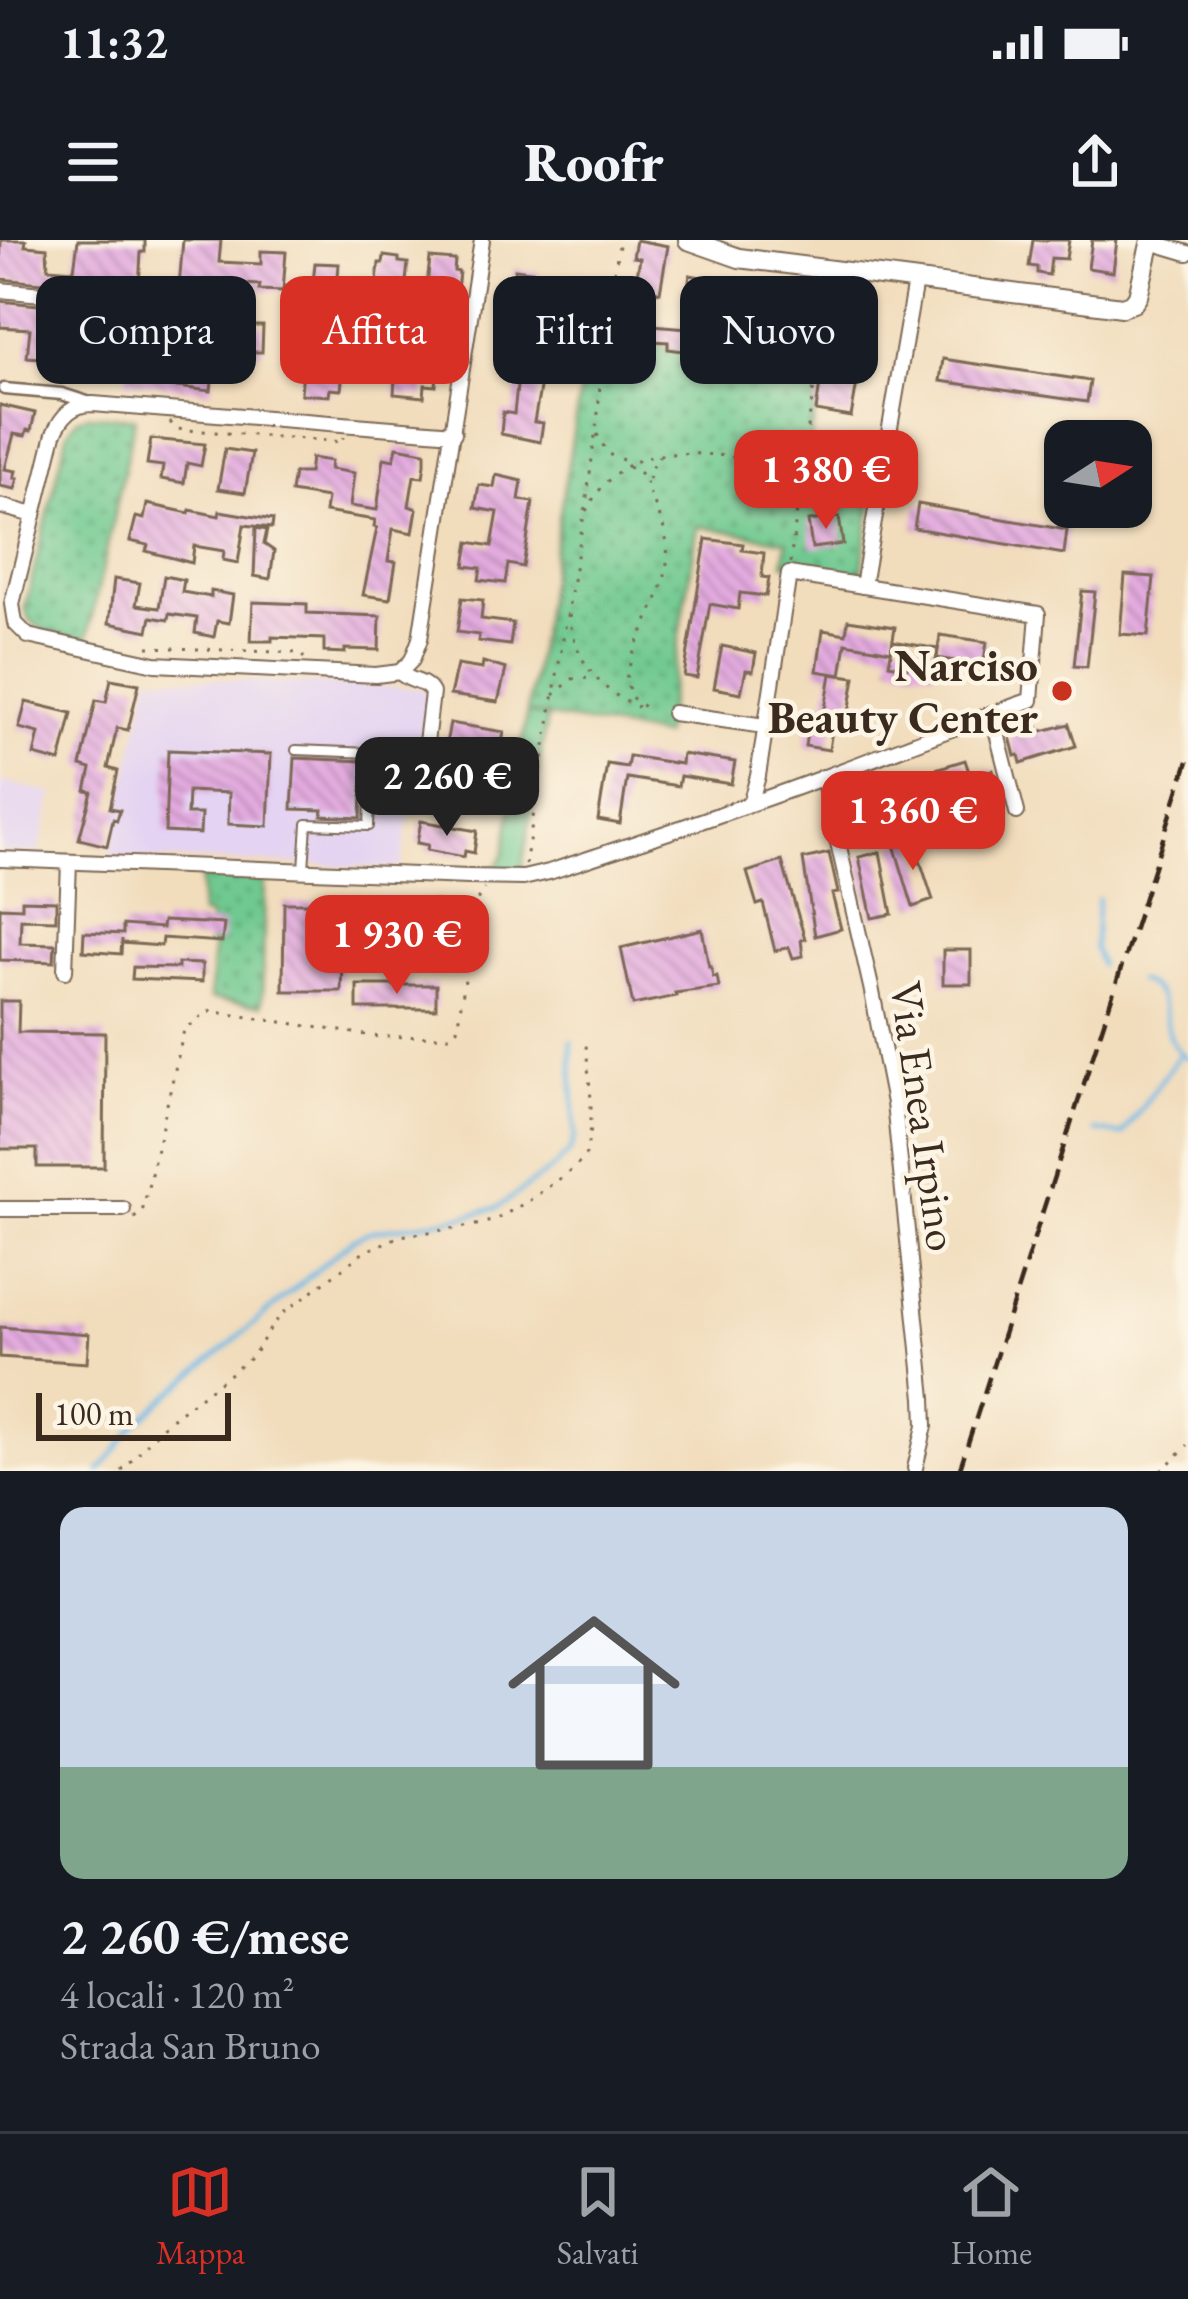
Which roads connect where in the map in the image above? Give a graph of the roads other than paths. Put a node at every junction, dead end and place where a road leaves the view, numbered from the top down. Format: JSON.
{"nodes":[{"id":1,"x":482,"y":240,"type":"edge"},
{"id":2,"x":688,"y":240,"type":"edge"},
{"id":3,"x":1151,"y":241,"type":"edge"},
{"id":4,"x":1188,"y":253,"type":"edge"},
{"id":5,"x":914,"y":281,"type":"junction"},
{"id":6,"x":0,"y":290,"type":"edge"},
{"id":7,"x":36,"y":293,"type":"edge"},
{"id":8,"x":4,"y":388,"type":"dead end"},
{"id":9,"x":93,"y":404,"type":"junction"},
{"id":10,"x":454,"y":433,"type":"junction"},
{"id":11,"x":0,"y":506,"type":"edge"},
{"id":12,"x":34,"y":515,"type":"junction"},
{"id":13,"x":863,"y":586,"type":"junction"},
{"id":14,"x":400,"y":672,"type":"junction"},
{"id":15,"x":673,"y":713,"type":"road end"},
{"id":16,"x":992,"y":713,"type":"junction"},
{"id":17,"x":765,"y":726,"type":"junction"},
{"id":18,"x":296,"y":750,"type":"dead end"},
{"id":19,"x":424,"y":759,"type":"dead end"},
{"id":20,"x":823,"y":777,"type":"junction"},
{"id":21,"x":751,"y":804,"type":"junction"},
{"id":22,"x":1017,"y":812,"type":"dead end"},
{"id":23,"x":0,"y":859,"type":"edge"},
{"id":24,"x":69,"y":862,"type":"junction"},
{"id":25,"x":304,"y":871,"type":"junction"},
{"id":26,"x":65,"y":971,"type":"dead end"},
{"id":27,"x":0,"y":1209,"type":"edge"},
{"id":28,"x":123,"y":1209,"type":"dead end"},
{"id":29,"x":915,"y":1468,"type":"dead end"}],
"edges":[{"from":1,"to":10,"type":"street"},
{"from":2,"to":5,"type":"street"},
{"from":3,"to":4,"type":"street"},
{"from":3,"to":5,"type":"street"},
{"from":5,"to":13,"type":"street"},
{"from":6,"to":7,"type":"street"},
{"from":8,"to":9,"type":"street"},
{"from":9,"to":10,"type":"street"},
{"from":9,"to":12,"type":"street"},
{"from":10,"to":14,"type":"street"},
{"from":11,"to":12,"type":"street"},
{"from":12,"to":14,"type":"street"},
{"from":13,"to":16,"type":"street"},
{"from":13,"to":17,"type":"street"},
{"from":14,"to":19,"type":"street"},
{"from":15,"to":17,"type":"street"},
{"from":16,"to":20,"type":"street"},
{"from":16,"to":22,"type":"street"},
{"from":17,"to":21,"type":"street"},
{"from":18,"to":25,"type":"lane"},
{"from":20,"to":21,"type":"street"},
{"from":20,"to":29,"type":"street","name":"Via Enea Irpino"},
{"from":21,"to":25,"type":"street"},
{"from":23,"to":24,"type":"street"},
{"from":24,"to":25,"type":"street"},
{"from":24,"to":26,"type":"street"},
{"from":27,"to":28,"type":"street"}]}
